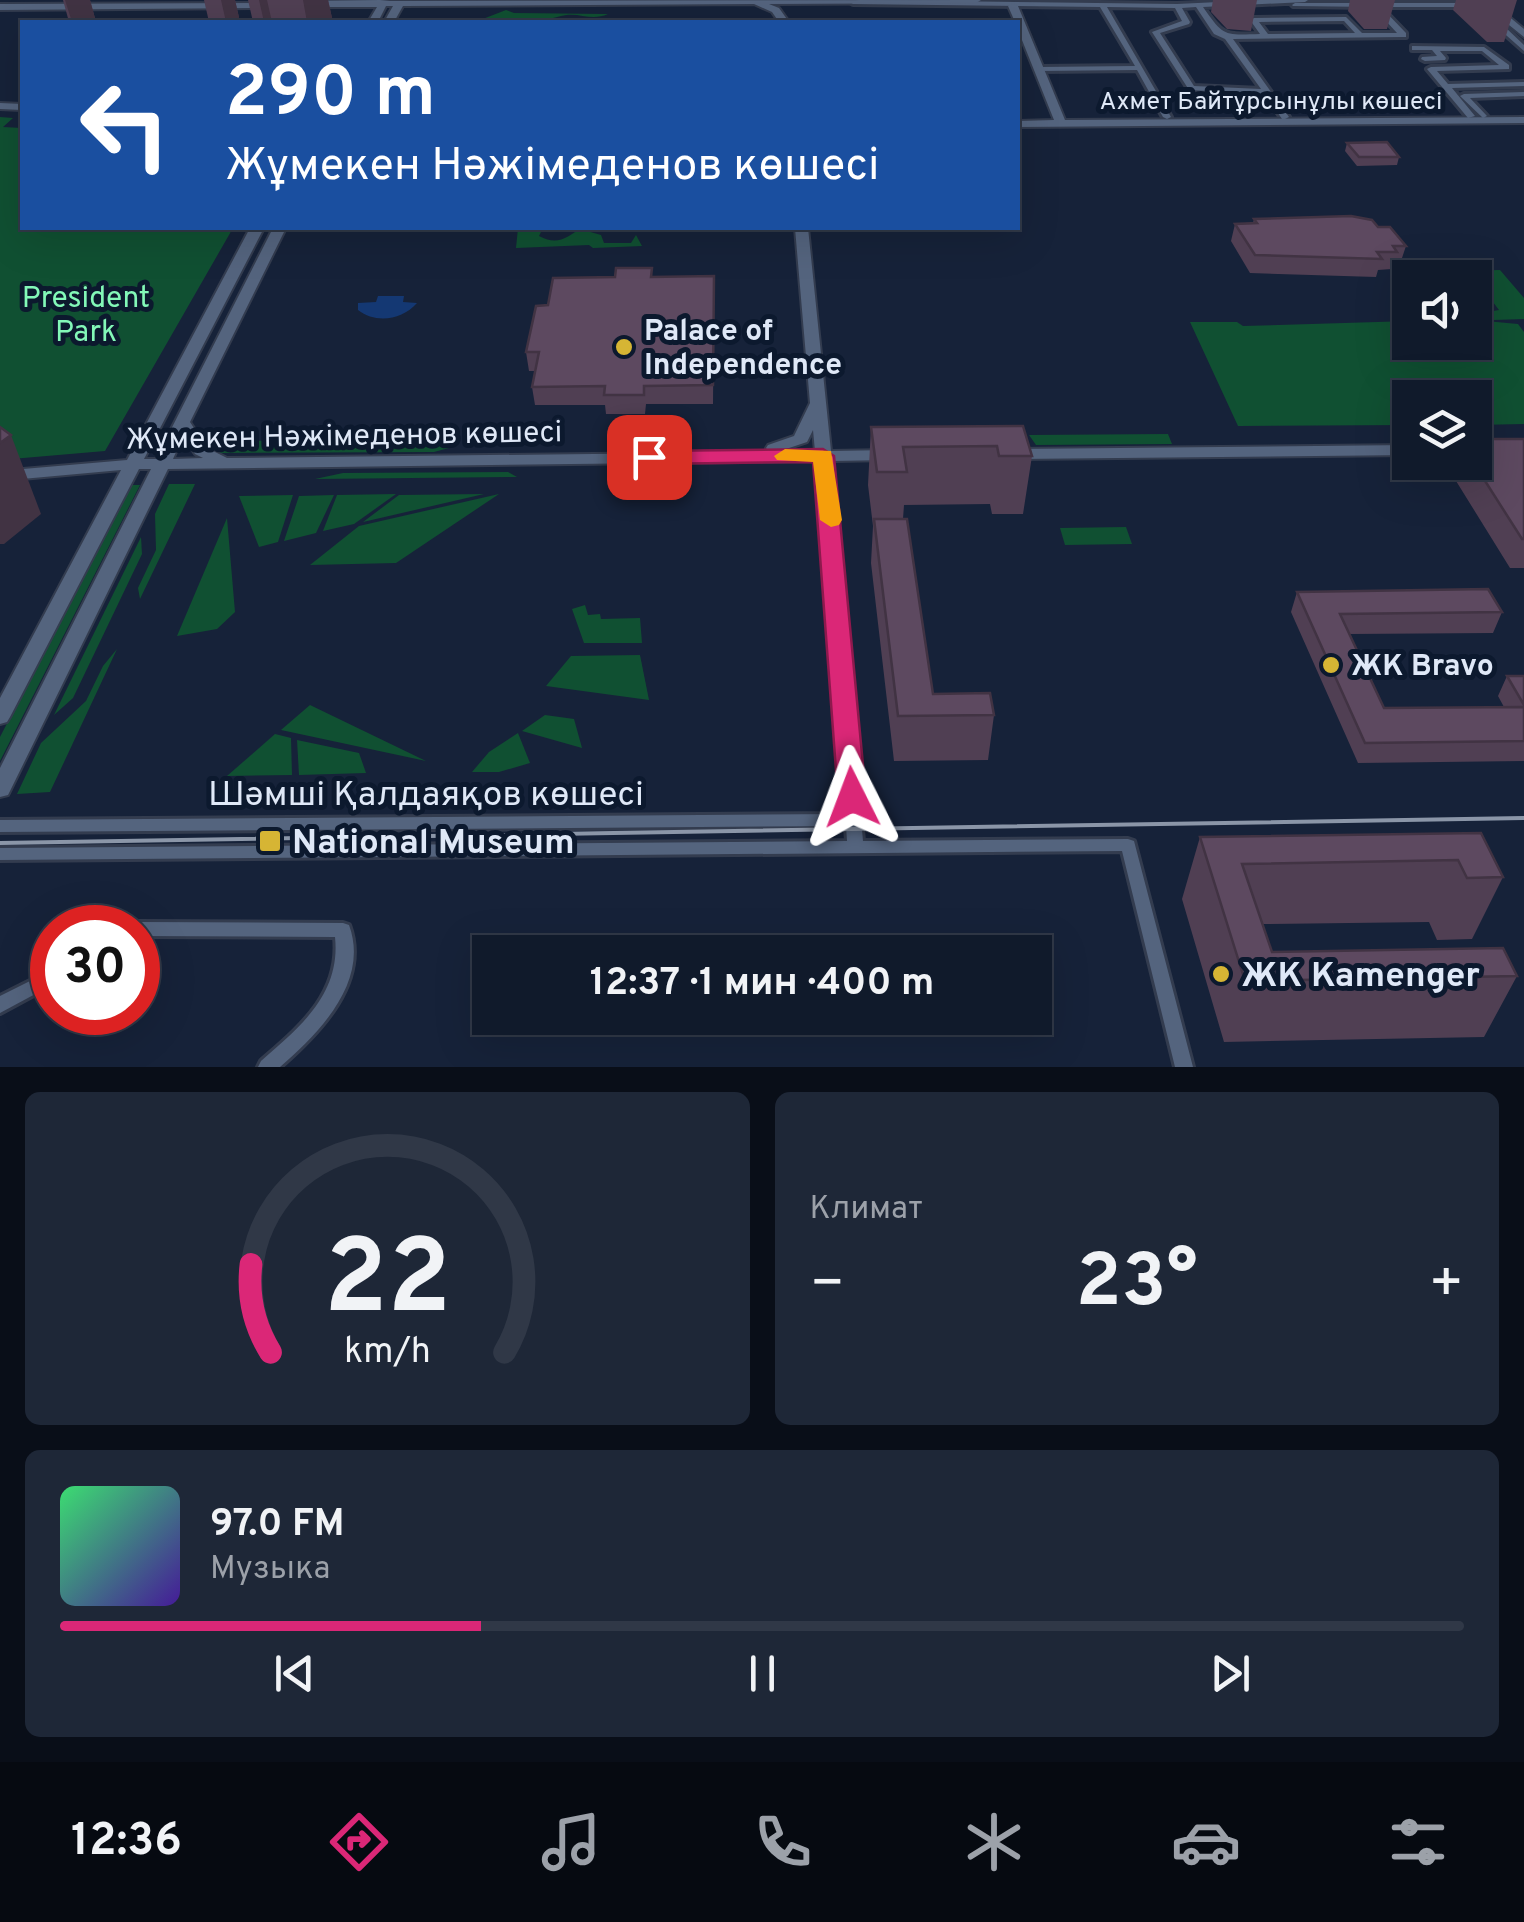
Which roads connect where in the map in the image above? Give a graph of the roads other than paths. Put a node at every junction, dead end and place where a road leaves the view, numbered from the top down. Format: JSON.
{"nodes":[{"id":1,"x":146,"y":0,"type":"edge"},
{"id":2,"x":976,"y":0,"type":"edge"},
{"id":3,"x":1305,"y":0,"type":"edge"},
{"id":4,"x":690,"y":1,"type":"edge"},
{"id":5,"x":783,"y":1,"type":"edge"},
{"id":6,"x":842,"y":1,"type":"edge"},
{"id":7,"x":384,"y":2,"type":"edge"},
{"id":8,"x":402,"y":2,"type":"edge"},
{"id":9,"x":714,"y":2,"type":"edge"},
{"id":10,"x":818,"y":2,"type":"edge"},
{"id":11,"x":1328,"y":2,"type":"edge"},
{"id":12,"x":1476,"y":2,"type":"edge"},
{"id":13,"x":0,"y":4,"type":"edge"},
{"id":14,"x":278,"y":4,"type":"dead end"},
{"id":15,"x":296,"y":4,"type":"dead end"},
{"id":16,"x":1258,"y":5,"type":"junction"},
{"id":17,"x":1375,"y":5,"type":"junction"},
{"id":18,"x":1013,"y":6,"type":"junction"},
{"id":19,"x":1103,"y":6,"type":"junction"},
{"id":20,"x":1177,"y":6,"type":"junction"},
{"id":21,"x":1200,"y":6,"type":"junction"},
{"id":22,"x":1485,"y":17,"type":"dead end"},
{"id":23,"x":784,"y":20,"type":"edge"},
{"id":24,"x":786,"y":20,"type":"edge"},
{"id":25,"x":1019,"y":20,"type":"edge"},
{"id":26,"x":1020,"y":22,"type":"edge"},
{"id":27,"x":1502,"y":25,"type":"junction"},
{"id":28,"x":1524,"y":25,"type":"edge"},
{"id":29,"x":1524,"y":34,"type":"edge"},
{"id":30,"x":1360,"y":35,"type":"junction"},
{"id":31,"x":1403,"y":35,"type":"junction"},
{"id":32,"x":1265,"y":36,"type":"junction"},
{"id":33,"x":1228,"y":37,"type":"junction"},
{"id":34,"x":1415,"y":48,"type":"junction"},
{"id":35,"x":1434,"y":48,"type":"junction"},
{"id":36,"x":1524,"y":48,"type":"edge"},
{"id":37,"x":1425,"y":59,"type":"junction"},
{"id":38,"x":1140,"y":68,"type":"junction"},
{"id":39,"x":1040,"y":69,"type":"junction"},
{"id":40,"x":1431,"y":69,"type":"junction"},
{"id":41,"x":1444,"y":86,"type":"junction"},
{"id":42,"x":1523,"y":91,"type":"edge"},
{"id":43,"x":1268,"y":92,"type":"junction"},
{"id":44,"x":1477,"y":116,"type":"junction"},
{"id":45,"x":1286,"y":117,"type":"junction"},
{"id":46,"x":1168,"y":118,"type":"junction"},
{"id":47,"x":1524,"y":119,"type":"edge"},
{"id":48,"x":1020,"y":121,"type":"edge"},
{"id":49,"x":1059,"y":121,"type":"junction"},
{"id":50,"x":256,"y":230,"type":"edge"},
{"id":51,"x":278,"y":230,"type":"edge"},
{"id":52,"x":801,"y":230,"type":"edge"},
{"id":53,"x":818,"y":397,"type":"junction"},
{"id":54,"x":182,"y":422,"type":"junction"},
{"id":55,"x":150,"y":438,"type":"junction"},
{"id":56,"x":1392,"y":450,"type":"edge"},
{"id":57,"x":711,"y":456,"type":"junction"},
{"id":58,"x":908,"y":459,"type":"edge"},
{"id":59,"x":1392,"y":459,"type":"edge"},
{"id":60,"x":824,"y":460,"type":"junction"},
{"id":61,"x":226,"y":462,"type":"junction"},
{"id":62,"x":76,"y":469,"type":"junction"},
{"id":63,"x":133,"y":469,"type":"junction"},
{"id":64,"x":157,"y":469,"type":"junction"},
{"id":65,"x":0,"y":476,"type":"edge"},
{"id":66,"x":0,"y":486,"type":"edge"},
{"id":67,"x":0,"y":717,"type":"edge"},
{"id":68,"x":0,"y":789,"type":"edge"},
{"id":69,"x":853,"y":820,"type":"junction"},
{"id":70,"x":0,"y":826,"type":"edge"},
{"id":71,"x":855,"y":844,"type":"junction"},
{"id":72,"x":0,"y":854,"type":"edge"},
{"id":73,"x":160,"y":930,"type":"edge"},
{"id":74,"x":30,"y":989,"type":"edge"},
{"id":75,"x":0,"y":1005,"type":"edge"},
{"id":76,"x":267,"y":1067,"type":"edge"},
{"id":77,"x":1184,"y":1067,"type":"edge"}],
"edges":[{"from":1,"to":13,"type":"main road"},
{"from":2,"to":6,"type":"main road"},
{"from":3,"to":16,"type":"street"},
{"from":4,"to":8,"type":"main road"},
{"from":4,"to":9,"type":"main road"},
{"from":5,"to":9,"type":"main road"},
{"from":5,"to":10,"type":"main road"},
{"from":6,"to":10,"type":"main road"},
{"from":6,"to":18,"type":"street"},
{"from":7,"to":8,"type":"main road"},
{"from":7,"to":15,"type":"main road"},
{"from":9,"to":23,"type":"main road"},
{"from":10,"to":24,"type":"main road"},
{"from":11,"to":16,"type":"street"},
{"from":11,"to":17,"type":"street"},
{"from":12,"to":17,"type":"street"},
{"from":12,"to":22,"type":"street"},
{"from":12,"to":27,"type":"main road"},
{"from":12,"to":28,"type":"main road"},
{"from":13,"to":14,"type":"main road"},
{"from":16,"to":21,"type":"street"},
{"from":17,"to":31,"type":"street"},
{"from":18,"to":19,"type":"street"},
{"from":18,"to":25,"type":"main road"},
{"from":19,"to":20,"type":"street"},
{"from":19,"to":38,"type":"street"},
{"from":20,"to":21,"type":"street"},
{"from":20,"to":43,"type":"street"},
{"from":21,"to":33,"type":"street"},
{"from":26,"to":39,"type":"main road"},
{"from":27,"to":29,"type":"main road"},
{"from":27,"to":36,"type":"street"},
{"from":30,"to":31,"type":"street"},
{"from":30,"to":32,"type":"street"},
{"from":30,"to":32,"type":"street"},
{"from":31,"to":34,"type":"street"},
{"from":32,"to":33,"type":"street"},
{"from":33,"to":43,"type":"street"},
{"from":34,"to":35,"type":"street"},
{"from":34,"to":37,"type":"street"},
{"from":35,"to":37,"type":"street"},
{"from":35,"to":40,"type":"street"},
{"from":37,"to":40,"type":"street"},
{"from":38,"to":39,"type":"street"},
{"from":38,"to":46,"type":"street"},
{"from":39,"to":49,"type":"main road"},
{"from":40,"to":41,"type":"street"},
{"from":41,"to":42,"type":"street"},
{"from":41,"to":44,"type":"street"},
{"from":42,"to":44,"type":"street"},
{"from":43,"to":45,"type":"street"},
{"from":44,"to":45,"type":"main road","name":"Ахмет Байтұрсынұлы көшесі"},
{"from":44,"to":47,"type":"main road","name":"Ахмет Байтұрсынұлы көшесі"},
{"from":45,"to":46,"type":"main road","name":"Ахмет Байтұрсынұлы көшесі"},
{"from":46,"to":49,"type":"main road","name":"Ахмет Байтұрсынұлы көшесі"},
{"from":47,"to":49,"type":"main road","name":"Ахмет Байтұрсынұлы көшесі"},
{"from":48,"to":49,"type":"main road","name":"Ахмет Байтұрсынұлы көшесі"},
{"from":50,"to":55,"type":"main road"},
{"from":51,"to":54,"type":"main road"},
{"from":52,"to":53,"type":"main road"},
{"from":53,"to":57,"type":"main road"},
{"from":53,"to":60,"type":"main road"},
{"from":54,"to":61,"type":"main road"},
{"from":54,"to":64,"type":"main road"},
{"from":55,"to":62,"type":"main road"},
{"from":55,"to":63,"type":"main road"},
{"from":56,"to":59,"type":"main road"},
{"from":57,"to":60,"type":"main road","name":"Жұмекен Нәжімеденов көшесі"},
{"from":57,"to":61,"type":"main road","name":"Жұмекен Нәжімеденов көшесі"},
{"from":58,"to":60,"type":"main road","name":"Жұмекен Нәжімеденов көшесі"},
{"from":60,"to":64,"type":"main road","name":"Жұмекен Нәжімеденов көшесі"},
{"from":60,"to":69,"type":"street"},
{"from":61,"to":64,"type":"main road","name":"Жұмекен Нәжімеденов көшесі"},
{"from":62,"to":63,"type":"main road","name":"Жұмекен Нәжімеденов көшесі"},
{"from":62,"to":65,"type":"main road","name":"Жұмекен Нәжімеденов көшесі"},
{"from":63,"to":64,"type":"main road","name":"Жұмекен Нәжімеденов көшесі"},
{"from":63,"to":66,"type":"main road","name":"Жұмекен Нәжімеденов көшесі"},
{"from":63,"to":67,"type":"main road"},
{"from":64,"to":68,"type":"main road"},
{"from":69,"to":70,"type":"street","name":"Шәмші Қалдаяқов көшесі"},
{"from":69,"to":71,"type":"street"},
{"from":71,"to":72,"type":"street","name":"Шәмші Қалдаяқов көшесі"},
{"from":71,"to":77,"type":"street","name":"Шәмші Қалдаяқов көшесі"},
{"from":73,"to":76,"type":"street"},
{"from":74,"to":75,"type":"street"}]}
